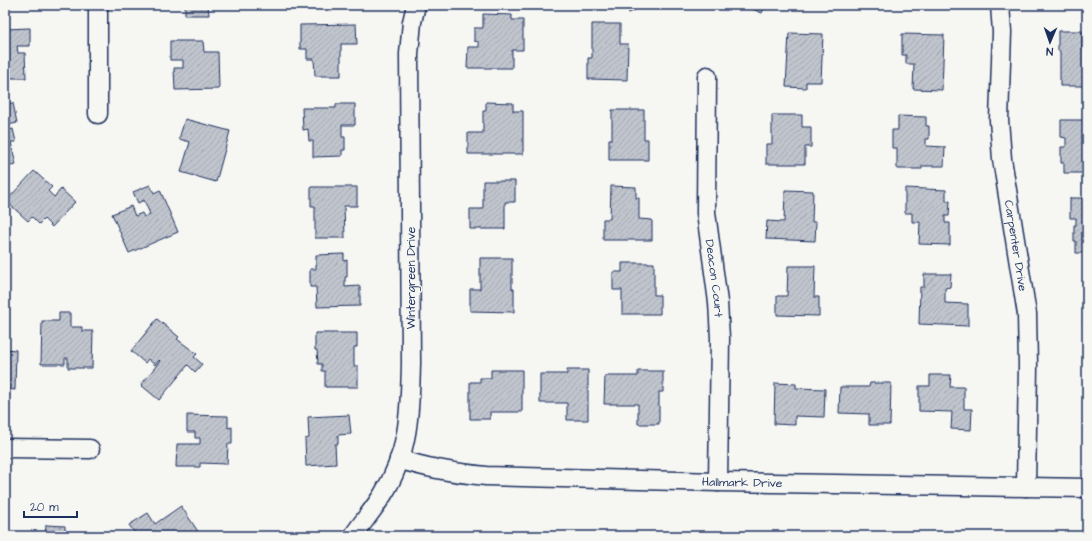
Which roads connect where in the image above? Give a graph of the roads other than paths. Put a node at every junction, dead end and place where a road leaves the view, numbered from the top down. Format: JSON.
{"nodes":[{"id":1,"x":98,"y":5,"type":"edge"},
{"id":2,"x":416,"y":5,"type":"edge"},
{"id":3,"x":1000,"y":5,"type":"edge"},
{"id":4,"x":707,"y":76,"type":"dead end"},
{"id":5,"x":98,"y":114,"type":"dead end"},
{"id":6,"x":5,"y":448,"type":"edge"},
{"id":7,"x":90,"y":449,"type":"dead end"},
{"id":8,"x":399,"y":459,"type":"junction"},
{"id":9,"x":718,"y":482,"type":"junction"},
{"id":10,"x":1026,"y":487,"type":"junction"},
{"id":11,"x":1087,"y":488,"type":"edge"},
{"id":12,"x":353,"y":536,"type":"edge"}],
"edges":[{"from":1,"to":5,"type":"street"},
{"from":2,"to":8,"type":"street","name":"Wintergreen Drive"},
{"from":3,"to":10,"type":"street","name":"Carpenter Drive"},
{"from":4,"to":9,"type":"street","name":"Deacon Court"},
{"from":6,"to":7,"type":"street"},
{"from":8,"to":9,"type":"street","name":"Hallmark Drive"},
{"from":8,"to":12,"type":"street","name":"Wintergreen Drive"},
{"from":9,"to":10,"type":"street","name":"Hallmark Drive"},
{"from":10,"to":11,"type":"street","name":"Hallmark Drive"}]}
